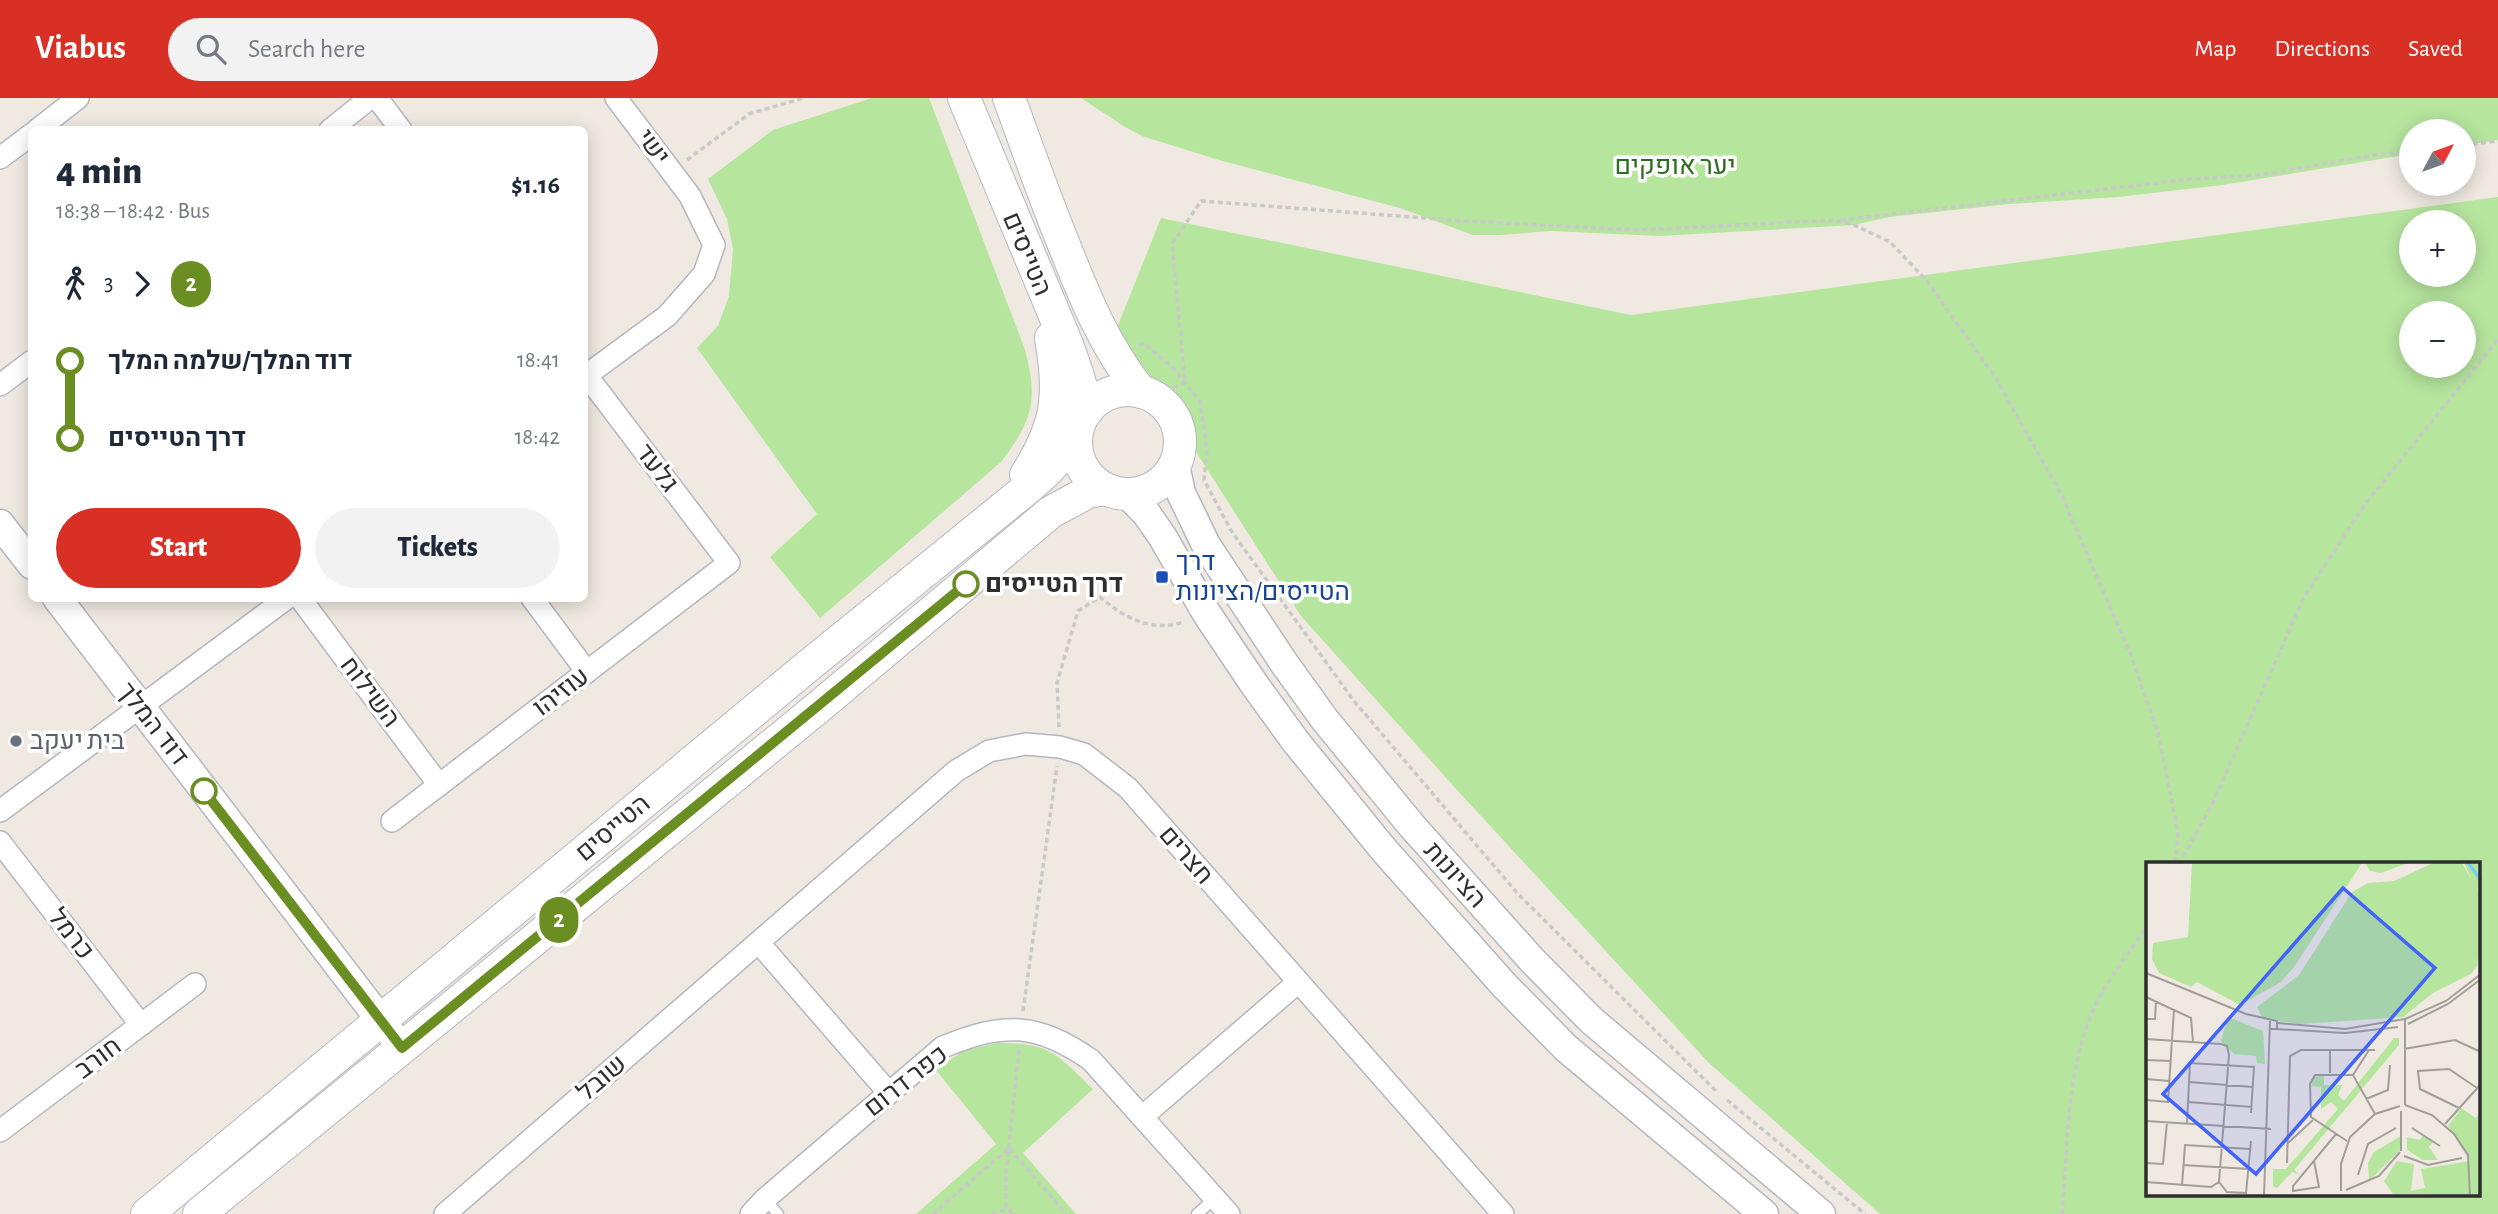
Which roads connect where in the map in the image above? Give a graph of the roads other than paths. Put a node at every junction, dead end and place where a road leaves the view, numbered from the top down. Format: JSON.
{"nodes":[{"id":1,"x":78,"y":98,"type":"edge"},
{"id":2,"x":370,"y":98,"type":"edge"},
{"id":3,"x":377,"y":98,"type":"edge"},
{"id":4,"x":616,"y":98,"type":"edge"},
{"id":5,"x":964,"y":98,"type":"edge"},
{"id":6,"x":1009,"y":98,"type":"edge"},
{"id":7,"x":42,"y":126,"type":"edge"},
{"id":8,"x":335,"y":126,"type":"edge"},
{"id":9,"x":398,"y":126,"type":"edge"},
{"id":10,"x":28,"y":137,"type":"edge"},
{"id":11,"x":0,"y":158,"type":"edge"},
{"id":12,"x":1043,"y":293,"type":"junction"},
{"id":13,"x":28,"y":364,"type":"edge"},
{"id":14,"x":588,"y":373,"type":"edge"},
{"id":15,"x":588,"y":379,"type":"edge"},
{"id":16,"x":0,"y":385,"type":"edge"},
{"id":17,"x":1142,"y":392,"type":"junction"},
{"id":18,"x":1081,"y":425,"type":"junction"},
{"id":19,"x":1175,"y":465,"type":"junction"},
{"id":20,"x":1116,"y":492,"type":"junction"},
{"id":21,"x":995,"y":514,"type":"junction"},
{"id":22,"x":0,"y":524,"type":"edge"},
{"id":23,"x":28,"y":560,"type":"edge"},
{"id":24,"x":729,"y":563,"type":"joint"},
{"id":25,"x":60,"y":602,"type":"edge"},
{"id":26,"x":282,"y":602,"type":"edge"},
{"id":27,"x":303,"y":602,"type":"edge"},
{"id":28,"x":535,"y":602,"type":"edge"},
{"id":29,"x":587,"y":672,"type":"junction"},
{"id":30,"x":140,"y":707,"type":"junction"},
{"id":31,"x":1060,"y":747,"type":"joint"},
{"id":32,"x":439,"y":785,"type":"junction"},
{"id":33,"x":0,"y":811,"type":"edge"},
{"id":34,"x":393,"y":821,"type":"dead end"},
{"id":35,"x":0,"y":842,"type":"edge"},
{"id":36,"x":759,"y":943,"type":"junction"},
{"id":37,"x":1297,"y":983,"type":"junction"},
{"id":38,"x":195,"y":984,"type":"dead end"},
{"id":39,"x":382,"y":1021,"type":"junction"},
{"id":40,"x":141,"y":1025,"type":"junction"},
{"id":41,"x":402,"y":1048,"type":"junction"},
{"id":42,"x":888,"y":1092,"type":"junction"},
{"id":43,"x":1143,"y":1117,"type":"junction"},
{"id":44,"x":0,"y":1131,"type":"edge"},
{"id":45,"x":1222,"y":1206,"type":"edge"},
{"id":46,"x":764,"y":1209,"type":"edge"},
{"id":47,"x":147,"y":1214,"type":"edge"},
{"id":48,"x":199,"y":1214,"type":"edge"},
{"id":49,"x":445,"y":1214,"type":"edge"},
{"id":50,"x":1197,"y":1214,"type":"edge"},
{"id":51,"x":1503,"y":1214,"type":"edge"},
{"id":52,"x":1763,"y":1214,"type":"edge"},
{"id":53,"x":1821,"y":1214,"type":"edge"}],
"edges":[{"from":1,"to":7,"type":"street"},
{"from":2,"to":8,"type":"street"},
{"from":3,"to":9,"type":"street"},
{"from":4,"to":14,"type":"street","name":"ישי"},
{"from":5,"to":12,"type":"main road","name":"הטייסים"},
{"from":6,"to":17,"type":"main road","name":"הטייסים"},
{"from":10,"to":11,"type":"street"},
{"from":12,"to":18,"type":"main road","name":"הטייסים"},
{"from":12,"to":21,"type":"main road"},
{"from":13,"to":16,"type":"street"},
{"from":15,"to":24,"type":"street","name":"גלעד"},
{"from":17,"to":18,"type":"main road"},
{"from":17,"to":19,"type":"main road"},
{"from":18,"to":20,"type":"main road"},
{"from":18,"to":21,"type":"main road","name":"הטייסים"},
{"from":19,"to":20,"type":"main road"},
{"from":19,"to":53,"type":"street","name":"הציונות"},
{"from":20,"to":41,"type":"main road","name":"הטייסים"},
{"from":20,"to":52,"type":"street","name":"הציונות"},
{"from":21,"to":39,"type":"main road","name":"הטייסים"},
{"from":22,"to":23,"type":"street"},
{"from":24,"to":29,"type":"street","name":"עוזיהו"},
{"from":25,"to":30,"type":"street","name":"דוד המלך"},
{"from":26,"to":30,"type":"street"},
{"from":27,"to":32,"type":"street","name":"השילוח"},
{"from":28,"to":29,"type":"street"},
{"from":29,"to":32,"type":"street","name":"עוזיהו"},
{"from":30,"to":33,"type":"street"},
{"from":30,"to":39,"type":"street","name":"דוד המלך"},
{"from":31,"to":36,"type":"street","name":"שובל"},
{"from":31,"to":37,"type":"street","name":"חצרים"},
{"from":32,"to":34,"type":"street","name":"עוזיהו"},
{"from":35,"to":40,"type":"street","name":"כרמל"},
{"from":36,"to":42,"type":"street"},
{"from":36,"to":49,"type":"street","name":"שובל"},
{"from":37,"to":43,"type":"street"},
{"from":37,"to":51,"type":"street","name":"חצרים"},
{"from":38,"to":40,"type":"street","name":"חורב"},
{"from":39,"to":41,"type":"street","name":"דוד המלך"},
{"from":39,"to":47,"type":"main road","name":"הטייסים"},
{"from":40,"to":44,"type":"street","name":"חורב"},
{"from":41,"to":48,"type":"main road","name":"הטייסים"},
{"from":42,"to":43,"type":"street","name":"כפר דרום"},
{"from":42,"to":46,"type":"street","name":"כפר דרום"},
{"from":43,"to":45,"type":"street","name":"כפר דרום"},
{"from":45,"to":50,"type":"lane"}]}
